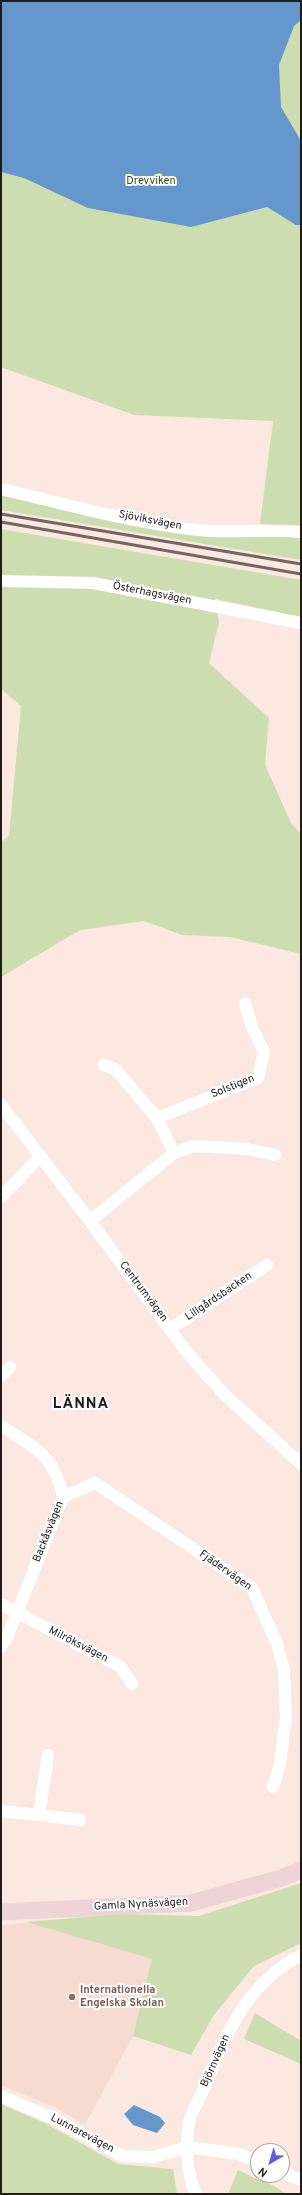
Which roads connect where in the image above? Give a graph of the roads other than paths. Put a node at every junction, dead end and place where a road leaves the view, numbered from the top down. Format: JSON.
{"nodes":[{"id":1,"x":1,"y":489,"type":"edge"},
{"id":2,"x":301,"y":532,"type":"edge"},
{"id":3,"x":1,"y":581,"type":"edge"},
{"id":4,"x":301,"y":623,"type":"edge"},
{"id":5,"x":245,"y":1003,"type":"dead end"},
{"id":6,"x":104,"y":1065,"type":"dead end"},
{"id":7,"x":1,"y":1105,"type":"edge"},
{"id":8,"x":157,"y":1118,"type":"junction"},
{"id":9,"x":174,"y":1153,"type":"junction"},
{"id":10,"x":275,"y":1156,"type":"dead end"},
{"id":11,"x":40,"y":1157,"type":"junction"},
{"id":12,"x":1,"y":1198,"type":"edge"},
{"id":13,"x":90,"y":1221,"type":"junction"},
{"id":14,"x":267,"y":1264,"type":"dead end"},
{"id":15,"x":170,"y":1329,"type":"junction"},
{"id":16,"x":10,"y":1367,"type":"dead end"},
{"id":17,"x":1,"y":1376,"type":"edge"},
{"id":18,"x":1,"y":1426,"type":"edge"},
{"id":19,"x":301,"y":1464,"type":"edge"},
{"id":20,"x":63,"y":1497,"type":"junction"},
{"id":21,"x":1,"y":1604,"type":"edge"},
{"id":22,"x":16,"y":1614,"type":"junction"},
{"id":23,"x":1,"y":1647,"type":"edge"},
{"id":24,"x":132,"y":1684,"type":"dead end"},
{"id":25,"x":48,"y":1755,"type":"dead end"},
{"id":26,"x":273,"y":1787,"type":"dead end"},
{"id":27,"x":1,"y":1811,"type":"edge"},
{"id":28,"x":39,"y":1815,"type":"junction"},
{"id":29,"x":80,"y":1820,"type":"dead end"},
{"id":30,"x":301,"y":1870,"type":"edge"},
{"id":31,"x":1,"y":1912,"type":"edge"},
{"id":32,"x":301,"y":1955,"type":"edge"},
{"id":33,"x":1,"y":2096,"type":"edge"},
{"id":34,"x":188,"y":2147,"type":"junction"},
{"id":35,"x":250,"y":2159,"type":"edge"},
{"id":36,"x":290,"y":2175,"type":"edge"},
{"id":37,"x":301,"y":2180,"type":"edge"},
{"id":38,"x":196,"y":2194,"type":"edge"}],
"edges":[{"from":1,"to":2,"type":"street","name":"Sjöviksvägen"},
{"from":3,"to":4,"type":"street","name":"Österhagsvägen"},
{"from":5,"to":8,"type":"street","name":"Solstigen"},
{"from":6,"to":8,"type":"street"},
{"from":7,"to":11,"type":"street","name":"Centrumvägen"},
{"from":8,"to":9,"type":"street"},
{"from":9,"to":10,"type":"street"},
{"from":9,"to":13,"type":"street"},
{"from":11,"to":12,"type":"street"},
{"from":11,"to":13,"type":"street","name":"Centrumvägen"},
{"from":13,"to":15,"type":"street","name":"Centrumvägen"},
{"from":14,"to":15,"type":"street","name":"Lillgårdsbacken"},
{"from":15,"to":19,"type":"street","name":"Centrumvägen"},
{"from":16,"to":17,"type":"street"},
{"from":18,"to":20,"type":"street","name":"Backåsvägen"},
{"from":20,"to":22,"type":"street","name":"Backåsvägen"},
{"from":20,"to":26,"type":"street","name":"Fjädervägen"},
{"from":21,"to":22,"type":"street"},
{"from":22,"to":23,"type":"street","name":"Backåsvägen"},
{"from":22,"to":24,"type":"street","name":"Milröksvägen"},
{"from":25,"to":28,"type":"street"},
{"from":27,"to":28,"type":"street"},
{"from":28,"to":29,"type":"street"},
{"from":30,"to":31,"type":"street","name":"Gamla Nynäsvägen"},
{"from":32,"to":34,"type":"street","name":"Björnvägen"},
{"from":33,"to":34,"type":"street","name":"Lunnarevägen"},
{"from":34,"to":35,"type":"street","name":"Lunnarevägen"},
{"from":34,"to":38,"type":"street","name":"Björnvägen"},
{"from":36,"to":37,"type":"street"}]}
